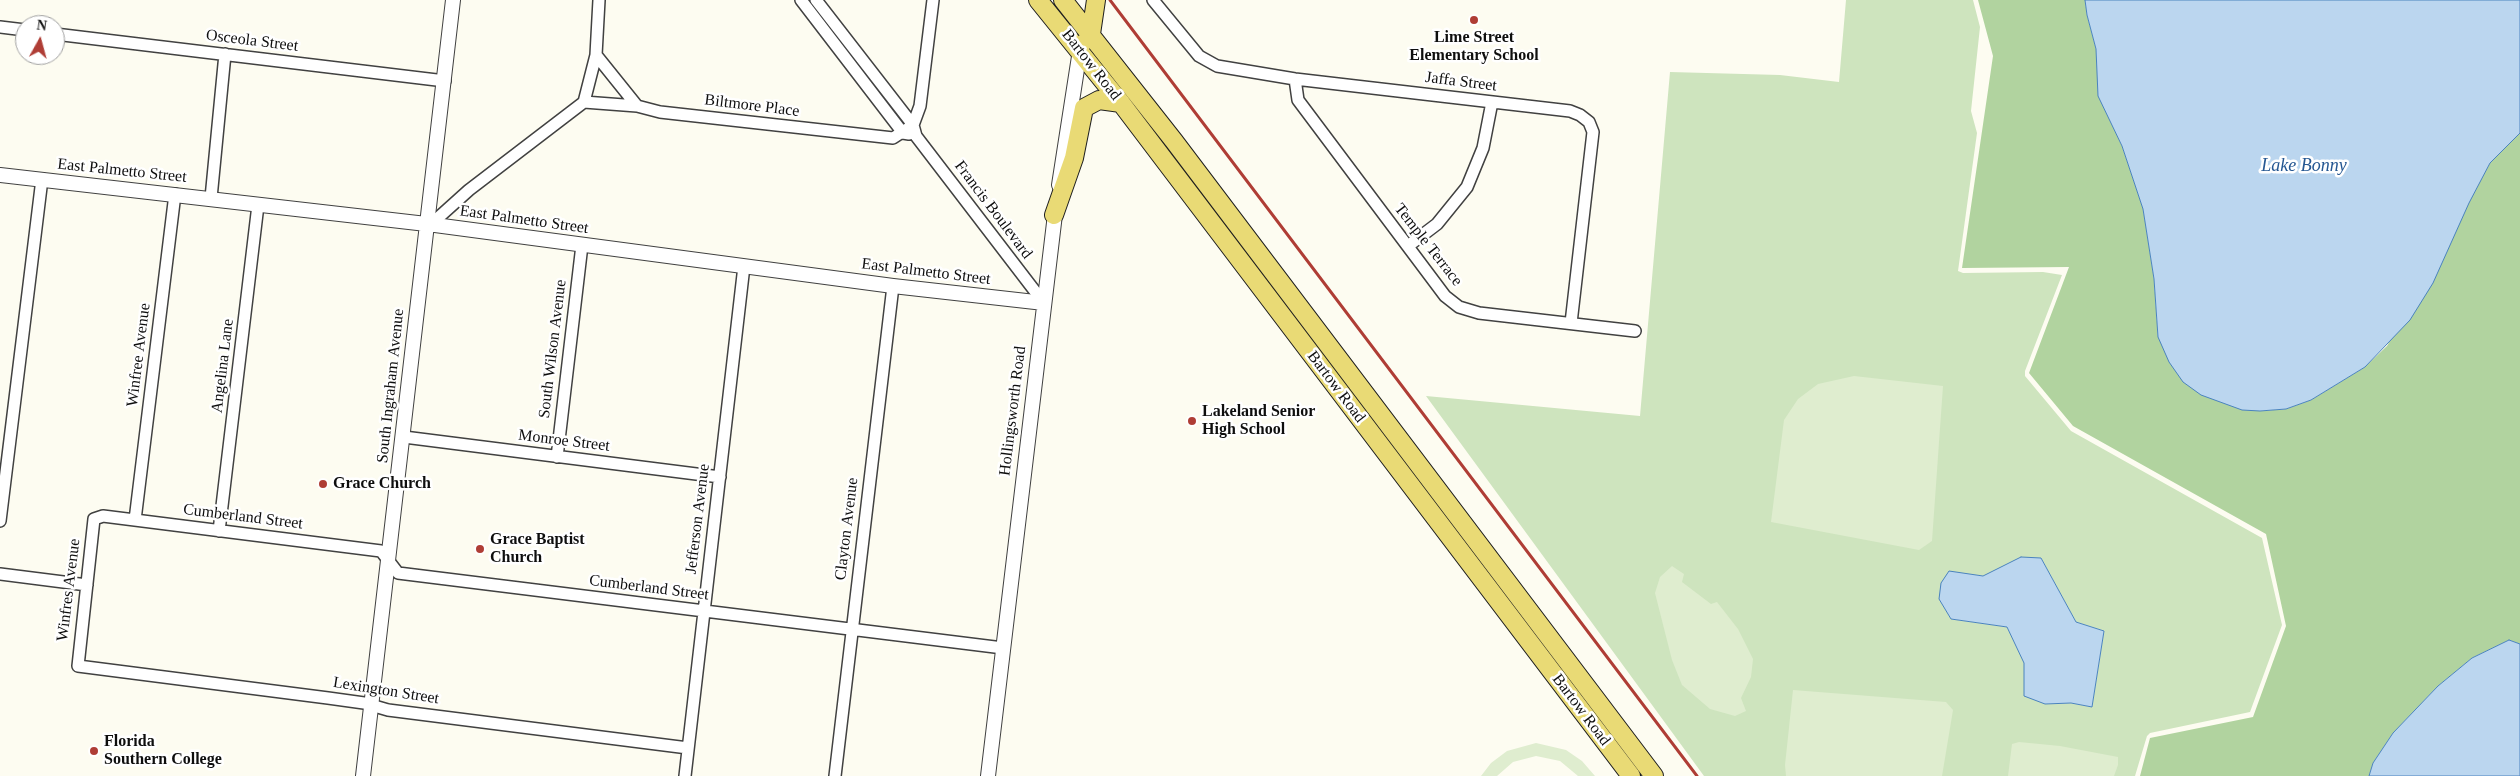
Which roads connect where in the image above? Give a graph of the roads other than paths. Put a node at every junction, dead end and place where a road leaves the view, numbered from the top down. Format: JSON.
{"nodes":[{"id":1,"x":453,"y":0,"type":"edge"},
{"id":2,"x":599,"y":0,"type":"edge"},
{"id":3,"x":801,"y":0,"type":"edge"},
{"id":4,"x":933,"y":0,"type":"edge"},
{"id":5,"x":1038,"y":0,"type":"edge"},
{"id":6,"x":1063,"y":0,"type":"edge"},
{"id":7,"x":1080,"y":0,"type":"edge"},
{"id":8,"x":1096,"y":0,"type":"edge"},
{"id":9,"x":1153,"y":0,"type":"edge"},
{"id":10,"x":819,"y":3,"type":"edge"},
{"id":11,"x":811,"y":13,"type":"junction"},
{"id":12,"x":1078,"y":19,"type":"junction"},
{"id":13,"x":0,"y":27,"type":"edge"},
{"id":14,"x":15,"y":29,"type":"edge"},
{"id":15,"x":1091,"y":34,"type":"junction"},
{"id":16,"x":65,"y":35,"type":"edge"},
{"id":17,"x":1080,"y":50,"type":"junction"},
{"id":18,"x":225,"y":54,"type":"junction"},
{"id":19,"x":596,"y":55,"type":"junction"},
{"id":20,"x":1295,"y":78,"type":"junction"},
{"id":21,"x":444,"y":81,"type":"junction"},
{"id":22,"x":584,"y":102,"type":"junction"},
{"id":23,"x":1492,"y":102,"type":"junction"},
{"id":24,"x":1121,"y":103,"type":"junction"},
{"id":25,"x":637,"y":106,"type":"junction"},
{"id":26,"x":915,"y":131,"type":"junction"},
{"id":27,"x":903,"y":133,"type":"junction"},
{"id":28,"x":0,"y":175,"type":"edge"},
{"id":29,"x":42,"y":179,"type":"junction"},
{"id":30,"x":175,"y":194,"type":"junction"},
{"id":31,"x":211,"y":198,"type":"junction"},
{"id":32,"x":258,"y":205,"type":"junction"},
{"id":33,"x":1054,"y":216,"type":"junction"},
{"id":34,"x":428,"y":226,"type":"junction"},
{"id":35,"x":582,"y":245,"type":"junction"},
{"id":36,"x":1408,"y":246,"type":"junction"},
{"id":37,"x":744,"y":266,"type":"junction"},
{"id":38,"x":893,"y":286,"type":"junction"},
{"id":39,"x":1044,"y":303,"type":"junction"},
{"id":40,"x":1571,"y":323,"type":"junction"},
{"id":41,"x":1635,"y":331,"type":"dead end"},
{"id":42,"x":404,"y":438,"type":"junction"},
{"id":43,"x":557,"y":457,"type":"junction"},
{"id":44,"x":720,"y":477,"type":"junction"},
{"id":45,"x":94,"y":519,"type":"joint"},
{"id":46,"x":135,"y":520,"type":"junction"},
{"id":47,"x":0,"y":521,"type":"edge"},
{"id":48,"x":219,"y":531,"type":"junction"},
{"id":49,"x":389,"y":562,"type":"junction"},
{"id":50,"x":0,"y":574,"type":"edge"},
{"id":51,"x":87,"y":585,"type":"junction"},
{"id":52,"x":1516,"y":594,"type":"junction"},
{"id":53,"x":1502,"y":605,"type":"junction"},
{"id":54,"x":704,"y":611,"type":"junction"},
{"id":55,"x":852,"y":630,"type":"junction"},
{"id":56,"x":1003,"y":648,"type":"junction"},
{"id":57,"x":78,"y":666,"type":"joint"},
{"id":58,"x":372,"y":706,"type":"junction"},
{"id":59,"x":688,"y":748,"type":"junction"},
{"id":60,"x":363,"y":776,"type":"edge"},
{"id":61,"x":685,"y":776,"type":"edge"},
{"id":62,"x":835,"y":776,"type":"edge"},
{"id":63,"x":988,"y":776,"type":"edge"},
{"id":64,"x":1631,"y":776,"type":"edge"},
{"id":65,"x":1654,"y":776,"type":"edge"}],
"edges":[{"from":1,"to":21,"type":"street","name":"South Ingraham Avenue"},
{"from":2,"to":19,"type":"street"},
{"from":3,"to":11,"type":"street"},
{"from":4,"to":26,"type":"street"},
{"from":5,"to":17,"type":"main road","name":"Bartow Road"},
{"from":6,"to":12,"type":"main road","name":"Bartow Road"},
{"from":7,"to":12,"type":"main road"},
{"from":8,"to":15,"type":"main road"},
{"from":9,"to":20,"type":"street","name":"Jaffa Street"},
{"from":10,"to":11,"type":"street"},
{"from":10,"to":26,"type":"street","name":"Francis Boulevard"},
{"from":11,"to":27,"type":"street"},
{"from":12,"to":15,"type":"main road","name":"Bartow Road"},
{"from":12,"to":17,"type":"main road"},
{"from":13,"to":14,"type":"street"},
{"from":15,"to":17,"type":"main road"},
{"from":15,"to":52,"type":"main road","name":"Bartow Road"},
{"from":16,"to":18,"type":"street","name":"Osceola Street"},
{"from":17,"to":24,"type":"main road","name":"Bartow Road"},
{"from":17,"to":33,"type":"street","name":"Hollingsworth Road"},
{"from":18,"to":21,"type":"street","name":"Osceola Street"},
{"from":18,"to":31,"type":"street"},
{"from":19,"to":22,"type":"street"},
{"from":19,"to":25,"type":"street"},
{"from":20,"to":23,"type":"street","name":"Jaffa Street"},
{"from":20,"to":36,"type":"street","name":"Temple Terrace"},
{"from":21,"to":34,"type":"street","name":"South Ingraham Avenue"},
{"from":22,"to":25,"type":"street","name":"Biltmore Place"},
{"from":22,"to":34,"type":"street"},
{"from":23,"to":36,"type":"street"},
{"from":23,"to":40,"type":"street","name":"Jaffa Street"},
{"from":24,"to":33,"type":"main road"},
{"from":24,"to":53,"type":"main road","name":"Bartow Road"},
{"from":25,"to":27,"type":"street","name":"Biltmore Place"},
{"from":26,"to":27,"type":"street"},
{"from":26,"to":39,"type":"street","name":"Francis Boulevard"},
{"from":28,"to":29,"type":"street","name":"East Palmetto Street"},
{"from":29,"to":30,"type":"street","name":"East Palmetto Street"},
{"from":29,"to":47,"type":"street"},
{"from":30,"to":31,"type":"street","name":"East Palmetto Street"},
{"from":30,"to":46,"type":"street","name":"Winfree Avenue"},
{"from":31,"to":32,"type":"street","name":"East Palmetto Street"},
{"from":32,"to":34,"type":"street","name":"East Palmetto Street"},
{"from":32,"to":48,"type":"street","name":"Angelina Lane"},
{"from":33,"to":39,"type":"street","name":"Hollingsworth Road"},
{"from":34,"to":35,"type":"street","name":"East Palmetto Street"},
{"from":34,"to":42,"type":"street","name":"South Ingraham Avenue"},
{"from":35,"to":37,"type":"street","name":"East Palmetto Street"},
{"from":35,"to":43,"type":"street","name":"South Wilson Avenue"},
{"from":36,"to":40,"type":"street","name":"Temple Terrace"},
{"from":37,"to":38,"type":"street","name":"East Palmetto Street"},
{"from":37,"to":44,"type":"street","name":"Jefferson Avenue"},
{"from":38,"to":39,"type":"street","name":"East Palmetto Street"},
{"from":38,"to":55,"type":"street","name":"Clayton Avenue"},
{"from":39,"to":56,"type":"street","name":"Hollingsworth Road"},
{"from":40,"to":41,"type":"street","name":"Temple Terrace"},
{"from":42,"to":43,"type":"street","name":"Monroe Street"},
{"from":42,"to":49,"type":"street","name":"South Ingraham Avenue"},
{"from":43,"to":44,"type":"street","name":"Monroe Street"},
{"from":44,"to":54,"type":"street","name":"Jefferson Avenue"},
{"from":45,"to":46,"type":"street","name":"Cumberland Street"},
{"from":45,"to":51,"type":"street","name":"Winfres Avenue"},
{"from":46,"to":48,"type":"street","name":"Cumberland Street"},
{"from":48,"to":49,"type":"street","name":"Cumberland Street"},
{"from":49,"to":54,"type":"street","name":"Cumberland Street"},
{"from":49,"to":58,"type":"street","name":"South Ingraham Avenue"},
{"from":50,"to":51,"type":"street"},
{"from":51,"to":57,"type":"street","name":"Winfres Avenue"},
{"from":52,"to":53,"type":"street"},
{"from":52,"to":65,"type":"main road","name":"Bartow Road"},
{"from":53,"to":64,"type":"main road","name":"Bartow Road"},
{"from":54,"to":55,"type":"street","name":"Cumberland Street"},
{"from":54,"to":59,"type":"street","name":"Jefferson Avenue"},
{"from":55,"to":56,"type":"street","name":"Cumberland Street"},
{"from":55,"to":62,"type":"street","name":"Clayton Avenue"},
{"from":56,"to":63,"type":"street","name":"Hollingsworth Road"},
{"from":57,"to":58,"type":"street","name":"Lexington Street"},
{"from":58,"to":59,"type":"street","name":"Lexington Street"},
{"from":58,"to":60,"type":"street","name":"South Ingraham Avenue"},
{"from":59,"to":61,"type":"street","name":"Jefferson Avenue"}]}
